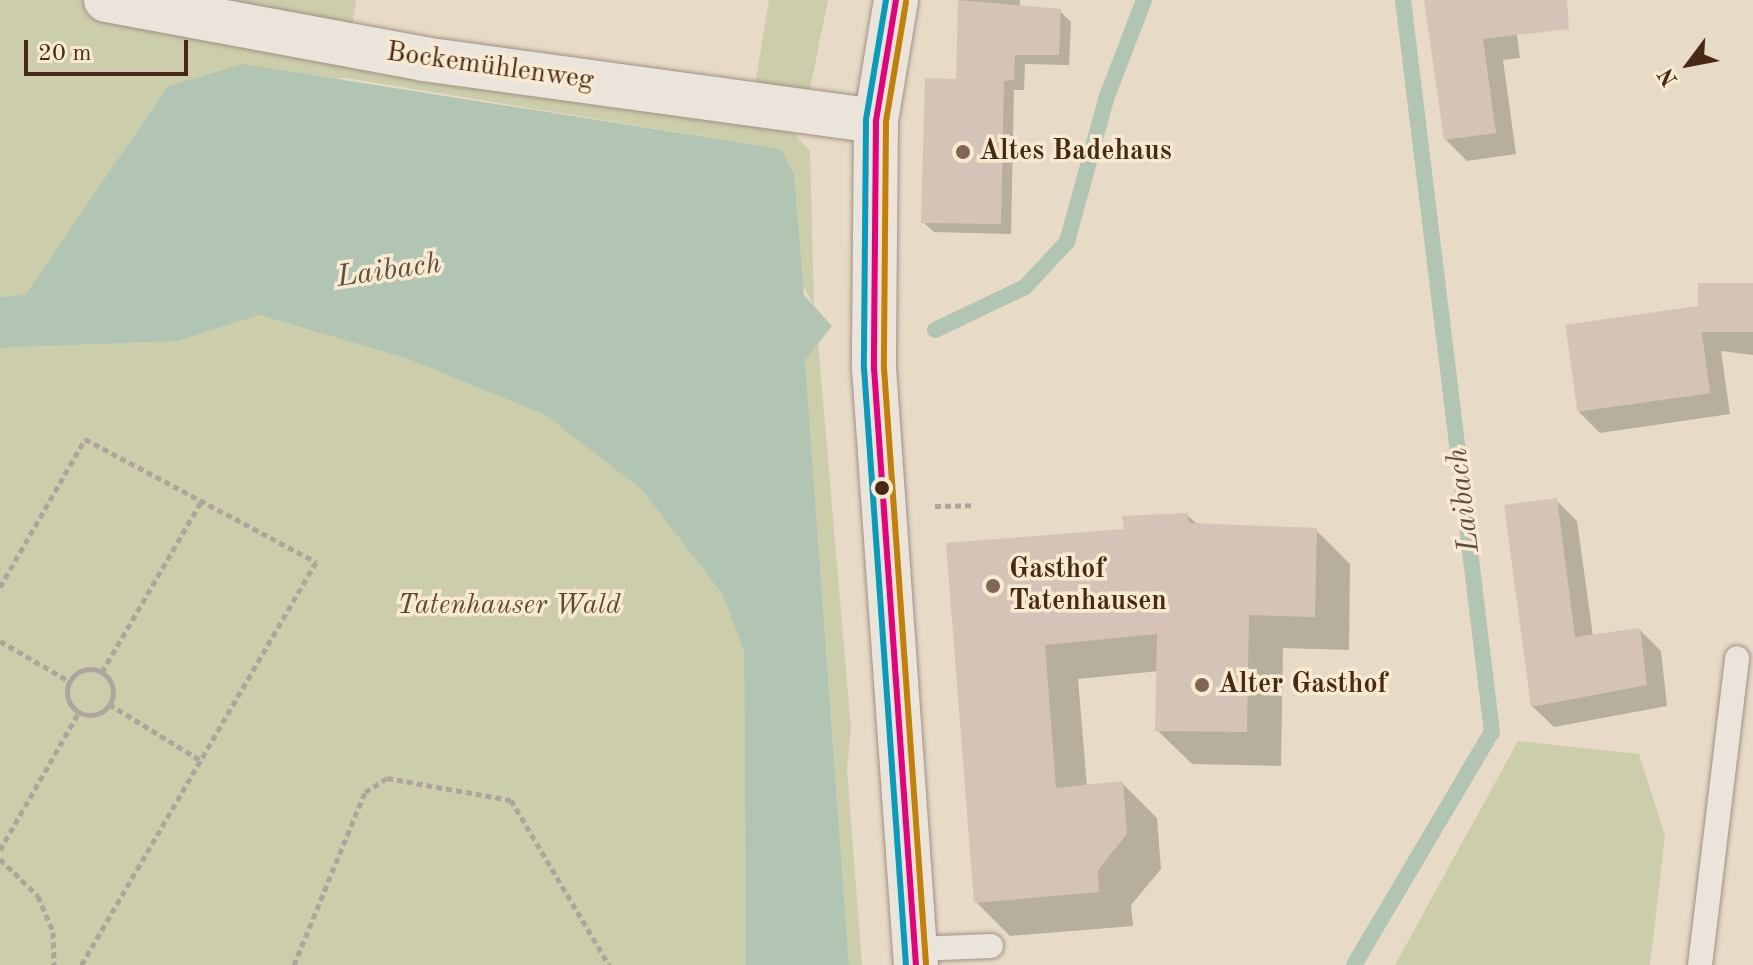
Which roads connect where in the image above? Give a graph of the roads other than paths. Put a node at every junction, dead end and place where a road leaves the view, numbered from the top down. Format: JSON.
{"nodes":[{"id":1,"x":106,"y":0,"type":"edge"},
{"id":2,"x":896,"y":0,"type":"edge"},
{"id":3,"x":876,"y":121,"type":"junction"},
{"id":4,"x":1737,"y":658,"type":"dead end"},
{"id":5,"x":991,"y":946,"type":"dead end"},
{"id":6,"x":915,"y":957,"type":"edge"},
{"id":7,"x":1700,"y":965,"type":"edge"}],
"edges":[{"from":1,"to":3,"type":"main road","name":"Bockemühlenweg"},
{"from":2,"to":3,"type":"main road"},
{"from":3,"to":6,"type":"main road"},
{"from":4,"to":7,"type":"lane"},
{"from":5,"to":6,"type":"lane"}]}
